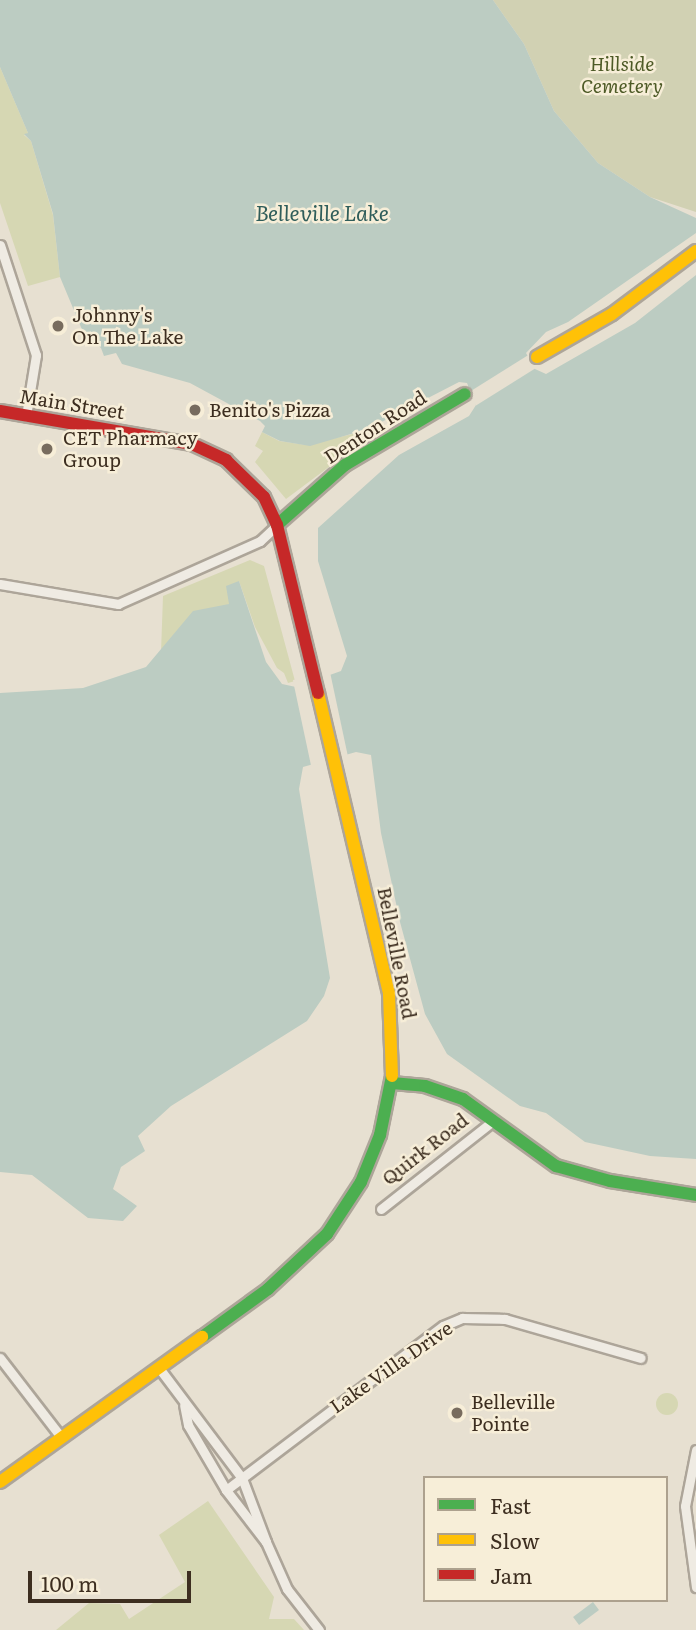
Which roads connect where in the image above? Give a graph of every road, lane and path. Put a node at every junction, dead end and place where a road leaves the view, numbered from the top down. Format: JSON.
{"nodes":[{"id":1,"x":0,"y":245,"type":"edge"},
{"id":2,"x":696,"y":251,"type":"edge"},
{"id":3,"x":537,"y":357,"type":"dead end"},
{"id":4,"x":465,"y":394,"type":"dead end"},
{"id":5,"x":0,"y":411,"type":"edge"},
{"id":6,"x":26,"y":416,"type":"junction"},
{"id":7,"x":250,"y":481,"type":"joint"},
{"id":8,"x":277,"y":524,"type":"junction"},
{"id":9,"x":0,"y":584,"type":"edge"},
{"id":10,"x":392,"y":1083,"type":"junction"},
{"id":11,"x":494,"y":1120,"type":"junction"},
{"id":12,"x":696,"y":1195,"type":"edge"},
{"id":13,"x":381,"y":1209,"type":"dead end"},
{"id":14,"x":0,"y":1358,"type":"edge"},
{"id":15,"x":641,"y":1358,"type":"dead end"},
{"id":16,"x":159,"y":1368,"type":"junction"},
{"id":17,"x":184,"y":1405,"type":"junction"},
{"id":18,"x":61,"y":1437,"type":"junction"},
{"id":19,"x":696,"y":1450,"type":"edge"},
{"id":20,"x":242,"y":1478,"type":"junction"},
{"id":21,"x":0,"y":1482,"type":"edge"},
{"id":22,"x":226,"y":1490,"type":"junction"},
{"id":23,"x":266,"y":1542,"type":"junction"},
{"id":24,"x":696,"y":1587,"type":"edge"},
{"id":25,"x":319,"y":1630,"type":"edge"}],
"edges":[{"from":1,"to":6,"type":"street"},
{"from":2,"to":3,"type":"main road"},
{"from":4,"to":8,"type":"main road","name":"Denton Road"},
{"from":5,"to":6,"type":"main road","name":"Main Street"},
{"from":6,"to":7,"type":"main road","name":"Main Street"},
{"from":7,"to":8,"type":"main road","name":"Belleville Road"},
{"from":8,"to":9,"type":"street"},
{"from":8,"to":10,"type":"main road","name":"Belleville Road"},
{"from":10,"to":11,"type":"main road","name":"Quirk Road"},
{"from":10,"to":16,"type":"main road","name":"Belleville Road"},
{"from":11,"to":12,"type":"main road","name":"Quirk Road"},
{"from":11,"to":13,"type":"street","name":"Quirk Road"},
{"from":14,"to":18,"type":"street"},
{"from":15,"to":20,"type":"street","name":"Lake Villa Drive"},
{"from":16,"to":17,"type":"street"},
{"from":16,"to":18,"type":"main road","name":"Belleville Road"},
{"from":17,"to":20,"type":"street"},
{"from":17,"to":22,"type":"street"},
{"from":18,"to":21,"type":"main road","name":"Belleville Road"},
{"from":19,"to":24,"type":"street"},
{"from":20,"to":22,"type":"street","name":"Lake Villa Drive"},
{"from":20,"to":23,"type":"street"},
{"from":22,"to":23,"type":"street"},
{"from":23,"to":25,"type":"street"}]}
